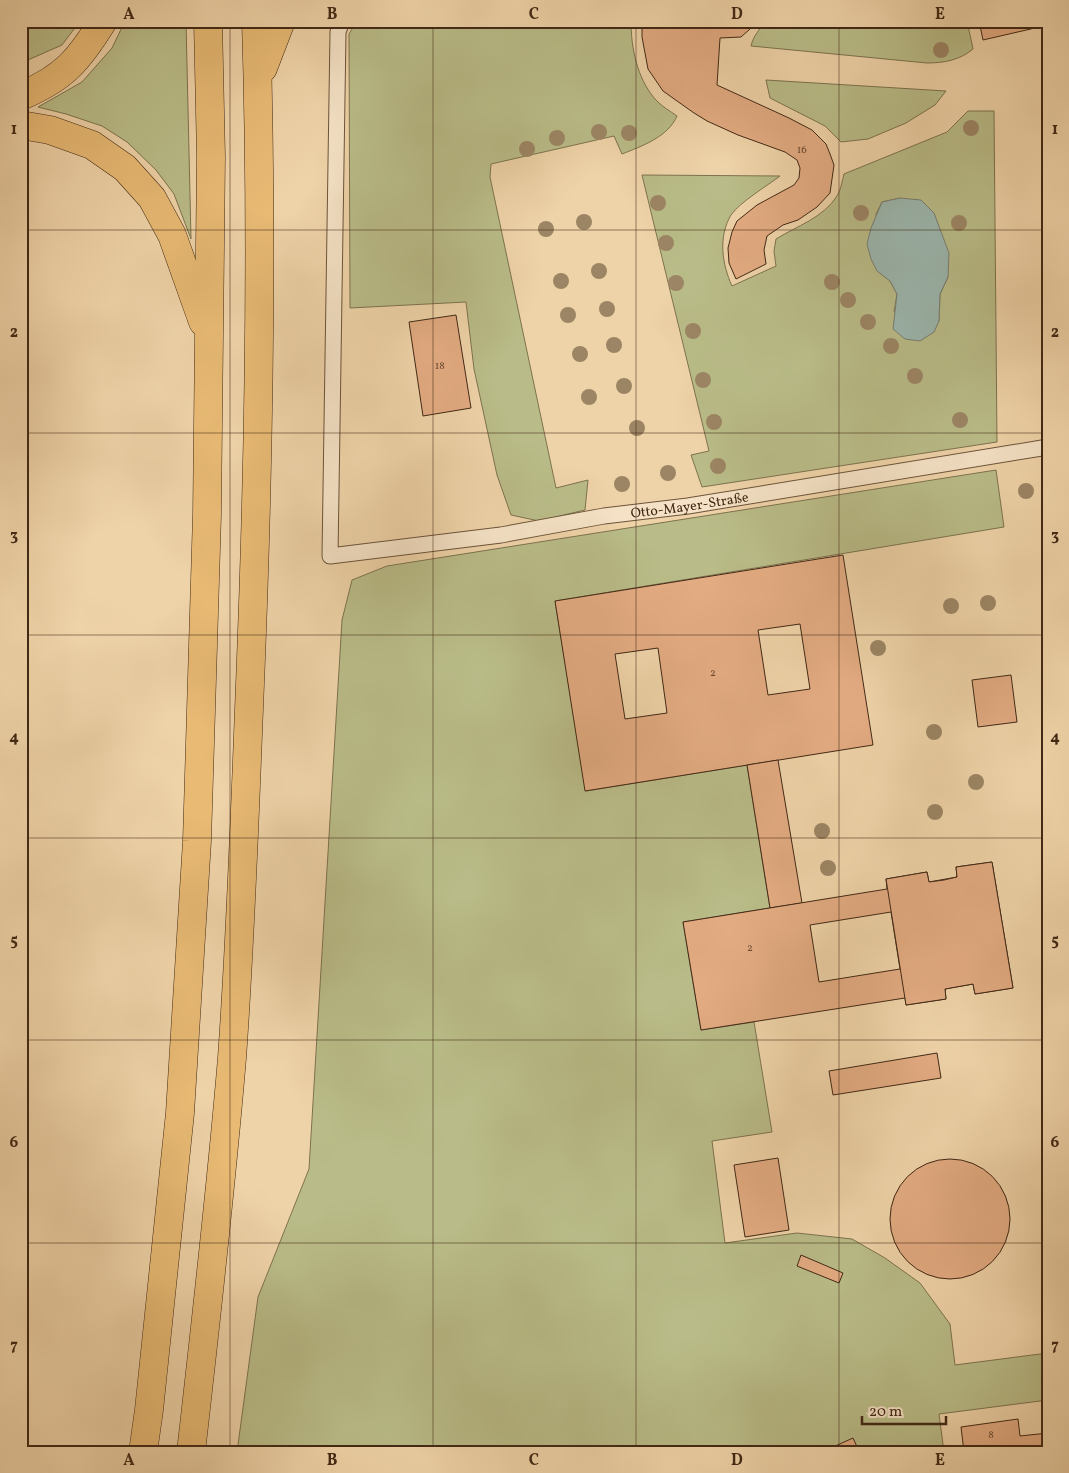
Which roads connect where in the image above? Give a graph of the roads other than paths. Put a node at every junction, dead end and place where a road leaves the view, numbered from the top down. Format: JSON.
{"nodes":[{"id":1,"x":103,"y":21,"type":"edge"},
{"id":2,"x":208,"y":21,"type":"edge"},
{"id":3,"x":256,"y":21,"type":"edge"},
{"id":4,"x":280,"y":21,"type":"edge"},
{"id":5,"x":342,"y":21,"type":"edge"},
{"id":6,"x":258,"y":81,"type":"junction"},
{"id":7,"x":21,"y":96,"type":"edge"},
{"id":8,"x":21,"y":125,"type":"edge"},
{"id":9,"x":209,"y":339,"type":"junction"},
{"id":10,"x":1048,"y":447,"type":"edge"},
{"id":11,"x":149,"y":1410,"type":"junction"},
{"id":12,"x":134,"y":1452,"type":"edge"},
{"id":13,"x":143,"y":1452,"type":"edge"},
{"id":14,"x":191,"y":1452,"type":"edge"}],
"edges":[{"from":1,"to":7,"type":"highway"},
{"from":2,"to":9,"type":"highway"},
{"from":3,"to":6,"type":"highway"},
{"from":4,"to":6,"type":"highway"},
{"from":5,"to":10,"type":"lane","name":"Otto-Mayer-Straße"},
{"from":6,"to":14,"type":"highway"},
{"from":8,"to":9,"type":"highway"},
{"from":9,"to":11,"type":"highway"},
{"from":11,"to":12,"type":"highway"},
{"from":11,"to":13,"type":"highway"}]}
